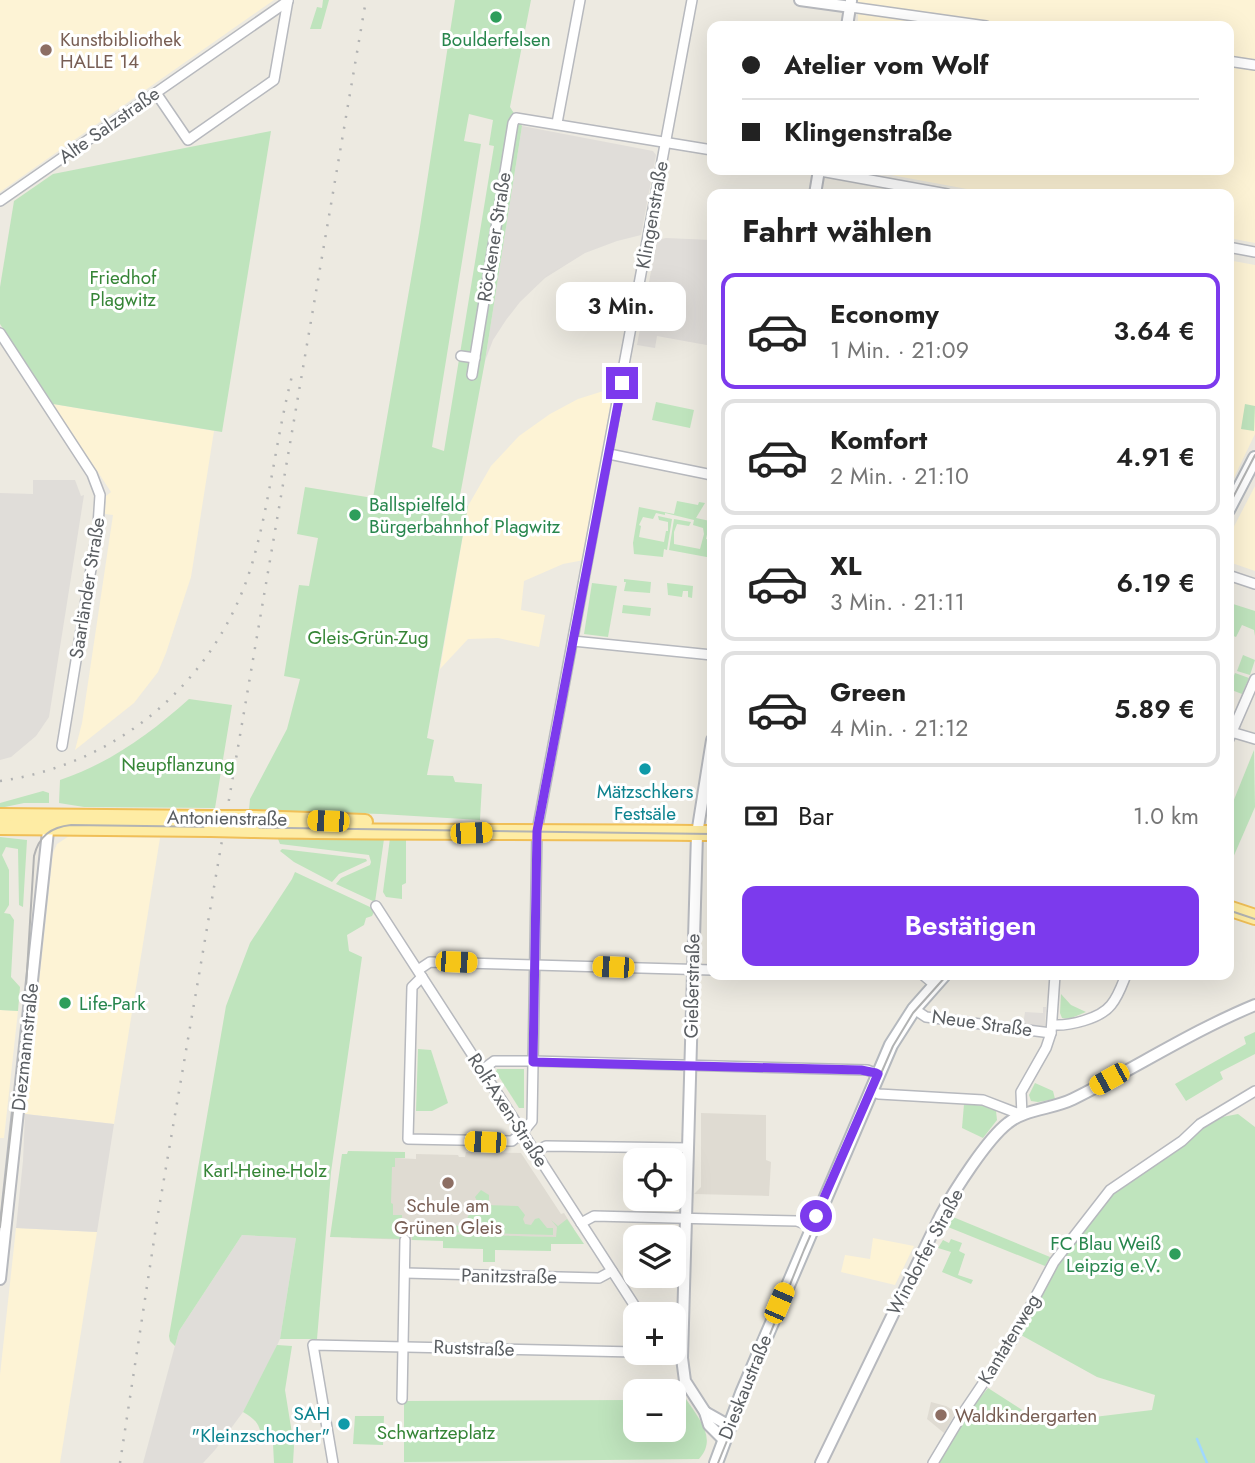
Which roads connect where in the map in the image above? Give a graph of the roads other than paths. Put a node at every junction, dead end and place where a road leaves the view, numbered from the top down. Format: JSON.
{"nodes":[{"id":1,"x":580,"y":0,"type":"edge"},
{"id":2,"x":692,"y":0,"type":"edge"},
{"id":3,"x":800,"y":0,"type":"edge"},
{"id":4,"x":288,"y":1,"type":"edge"},
{"id":5,"x":851,"y":4,"type":"edge"},
{"id":6,"x":955,"y":21,"type":"edge"},
{"id":7,"x":1234,"y":62,"type":"edge"},
{"id":8,"x":1255,"y":65,"type":"edge"},
{"id":9,"x":156,"y":93,"type":"junction"},
{"id":10,"x":557,"y":123,"type":"junction"},
{"id":11,"x":666,"y":141,"type":"junction"},
{"id":12,"x":707,"y":149,"type":"edge"},
{"id":13,"x":845,"y":175,"type":"edge"},
{"id":14,"x":920,"y":189,"type":"edge"},
{"id":15,"x":0,"y":201,"type":"edge"},
{"id":16,"x":1234,"y":248,"type":"edge"},
{"id":17,"x":1255,"y":252,"type":"edge"},
{"id":18,"x":0,"y":333,"type":"edge"},
{"id":19,"x":461,"y":356,"type":"dead end"},
{"id":20,"x":475,"y":358,"type":"junction"},
{"id":21,"x":472,"y":375,"type":"dead end"},
{"id":22,"x":609,"y":454,"type":"junction"},
{"id":23,"x":1255,"y":458,"type":"edge"},
{"id":24,"x":707,"y":474,"type":"edge"},
{"id":25,"x":1234,"y":498,"type":"edge"},
{"id":26,"x":1234,"y":577,"type":"edge"},
{"id":27,"x":1255,"y":584,"type":"edge"},
{"id":28,"x":573,"y":641,"type":"junction"},
{"id":29,"x":707,"y":654,"type":"edge"},
{"id":30,"x":1255,"y":679,"type":"edge"},
{"id":31,"x":1234,"y":726,"type":"edge"},
{"id":32,"x":1234,"y":736,"type":"edge"},
{"id":33,"x":1255,"y":739,"type":"edge"},
{"id":34,"x":62,"y":746,"type":"dead end"},
{"id":35,"x":707,"y":806,"type":"edge"},
{"id":36,"x":0,"y":816,"type":"edge"},
{"id":37,"x":49,"y":821,"type":"junction"},
{"id":38,"x":0,"y":827,"type":"edge"},
{"id":39,"x":537,"y":831,"type":"junction"},
{"id":40,"x":705,"y":833,"type":"edge"},
{"id":41,"x":376,"y":906,"type":"dead end"},
{"id":42,"x":1234,"y":909,"type":"edge"},
{"id":43,"x":1254,"y":913,"type":"edge"},
{"id":44,"x":534,"y":964,"type":"junction"},
{"id":45,"x":693,"y":969,"type":"junction"},
{"id":46,"x":707,"y":970,"type":"edge"},
{"id":47,"x":420,"y":973,"type":"junction"},
{"id":48,"x":940,"y":980,"type":"edge"},
{"id":49,"x":1055,"y":980,"type":"edge"},
{"id":50,"x":1124,"y":980,"type":"edge"},
{"id":51,"x":1255,"y":1005,"type":"edge"},
{"id":52,"x":914,"y":1009,"type":"junction"},
{"id":53,"x":1052,"y":1029,"type":"junction"},
{"id":54,"x":533,"y":1062,"type":"junction"},
{"id":55,"x":691,"y":1066,"type":"junction"},
{"id":56,"x":482,"y":1070,"type":"junction"},
{"id":57,"x":878,"y":1074,"type":"junction"},
{"id":58,"x":870,"y":1091,"type":"junction"},
{"id":59,"x":1255,"y":1091,"type":"edge"},
{"id":60,"x":1022,"y":1115,"type":"junction"},
{"id":61,"x":522,"y":1133,"type":"junction"},
{"id":62,"x":688,"y":1148,"type":"junction"},
{"id":63,"x":535,"y":1152,"type":"junction"},
{"id":64,"x":686,"y":1219,"type":"junction"},
{"id":65,"x":581,"y":1223,"type":"junction"},
{"id":66,"x":811,"y":1227,"type":"junction"},
{"id":67,"x":405,"y":1240,"type":"dead end"},
{"id":68,"x":612,"y":1271,"type":"junction"},
{"id":69,"x":405,"y":1273,"type":"junction"},
{"id":70,"x":0,"y":1279,"type":"edge"},
{"id":71,"x":632,"y":1302,"type":"edge"},
{"id":72,"x":684,"y":1302,"type":"edge"},
{"id":73,"x":403,"y":1346,"type":"junction"},
{"id":74,"x":623,"y":1353,"type":"edge"},
{"id":75,"x":683,"y":1365,"type":"edge"},
{"id":76,"x":402,"y":1399,"type":"dead end"},
{"id":77,"x":705,"y":1412,"type":"junction"},
{"id":78,"x":728,"y":1425,"type":"junction"},
{"id":79,"x":723,"y":1438,"type":"junction"},
{"id":80,"x":333,"y":1463,"type":"edge"},
{"id":81,"x":716,"y":1463,"type":"edge"},
{"id":82,"x":821,"y":1463,"type":"edge"},
{"id":83,"x":933,"y":1463,"type":"edge"}],
"edges":[{"from":1,"to":10,"type":"street"},
{"from":2,"to":11,"type":"street","name":"Klingenstraße"},
{"from":3,"to":5,"type":"street"},
{"from":4,"to":9,"type":"street","name":"Alte Salzstraße"},
{"from":4,"to":9,"type":"street"},
{"from":5,"to":6,"type":"street"},
{"from":7,"to":8,"type":"street"},
{"from":9,"to":15,"type":"street","name":"Alte Salzstraße"},
{"from":10,"to":11,"type":"street"},
{"from":10,"to":20,"type":"street","name":"Röckener Straße"},
{"from":11,"to":12,"type":"street"},
{"from":11,"to":22,"type":"street","name":"Klingenstraße"},
{"from":13,"to":14,"type":"street"},
{"from":16,"to":17,"type":"street"},
{"from":18,"to":34,"type":"street","name":"Saarländer Straße"},
{"from":19,"to":20,"type":"street"},
{"from":20,"to":21,"type":"street","name":"Röckener Straße"},
{"from":22,"to":24,"type":"street"},
{"from":22,"to":28,"type":"street","name":"Klingenstraße"},
{"from":23,"to":25,"type":"main road"},
{"from":26,"to":27,"type":"street"},
{"from":28,"to":29,"type":"street"},
{"from":28,"to":39,"type":"street","name":"Klingenstraße"},
{"from":30,"to":31,"type":"street"},
{"from":32,"to":33,"type":"street"},
{"from":35,"to":40,"type":"street","name":"Gießerstraße"},
{"from":36,"to":37,"type":"main road","name":"Antonienstraße"},
{"from":37,"to":38,"type":"main road","name":"Antonienstraße"},
{"from":37,"to":39,"type":"main road","name":"Antonienstraße","bridge":true},
{"from":37,"to":70,"type":"street","name":"Diezmannstraße"},
{"from":39,"to":40,"type":"main road","name":"Antonienstraße"},
{"from":39,"to":44,"type":"street","name":"Klingenstraße"},
{"from":40,"to":45,"type":"street","name":"Gießerstraße"},
{"from":41,"to":47,"type":"street","name":"Rolf-Axen-Straße"},
{"from":42,"to":43,"type":"main road"},
{"from":44,"to":45,"type":"street"},
{"from":44,"to":47,"type":"street"},
{"from":44,"to":54,"type":"street","name":"Klingenstraße"},
{"from":45,"to":46,"type":"street"},
{"from":45,"to":55,"type":"street","name":"Gießerstraße"},
{"from":47,"to":56,"type":"street","name":"Rolf-Axen-Straße"},
{"from":47,"to":61,"type":"street"},
{"from":48,"to":52,"type":"main road","name":"Dieskaustraße"},
{"from":49,"to":53,"type":"street"},
{"from":50,"to":53,"type":"street","name":"Neue Straße"},
{"from":51,"to":60,"type":"street"},
{"from":52,"to":53,"type":"street","name":"Neue Straße"},
{"from":52,"to":57,"type":"main road","name":"Dieskaustraße"},
{"from":53,"to":60,"type":"street"},
{"from":54,"to":55,"type":"street"},
{"from":54,"to":56,"type":"street"},
{"from":54,"to":61,"type":"street","name":"Klingenstraße"},
{"from":55,"to":57,"type":"street"},
{"from":55,"to":62,"type":"street","name":"Gießerstraße"},
{"from":56,"to":61,"type":"street","name":"Rolf-Axen-Straße"},
{"from":57,"to":58,"type":"main road","name":"Dieskaustraße"},
{"from":58,"to":60,"type":"street"},
{"from":58,"to":66,"type":"main road","name":"Dieskaustraße"},
{"from":59,"to":83,"type":"street","name":"Kantatenweg"},
{"from":60,"to":82,"type":"street","name":"Windorfer Straße"},
{"from":61,"to":63,"type":"street","name":"Rolf-Axen-Straße"},
{"from":62,"to":63,"type":"street"},
{"from":62,"to":64,"type":"street","name":"Gießerstraße"},
{"from":63,"to":65,"type":"street","name":"Rolf-Axen-Straße"},
{"from":64,"to":65,"type":"street"},
{"from":64,"to":66,"type":"street"},
{"from":64,"to":72,"type":"street","name":"Gießerstraße"},
{"from":65,"to":68,"type":"street","name":"Rolf-Axen-Straße"},
{"from":66,"to":78,"type":"main road","name":"Dieskaustraße"},
{"from":67,"to":69,"type":"street"},
{"from":68,"to":69,"type":"street","name":"Panitzstraße"},
{"from":68,"to":71,"type":"street","name":"Rolf-Axen-Straße"},
{"from":69,"to":73,"type":"street"},
{"from":73,"to":74,"type":"street","name":"Ruststraße"},
{"from":73,"to":76,"type":"street"},
{"from":73,"to":80,"type":"street","name":"Ruststraße"},
{"from":75,"to":77,"type":"street"},
{"from":77,"to":78,"type":"street"},
{"from":77,"to":79,"type":"street"},
{"from":78,"to":79,"type":"main road","name":"Dieskaustraße"},
{"from":79,"to":81,"type":"main road","name":"Dieskaustraße"}]}
